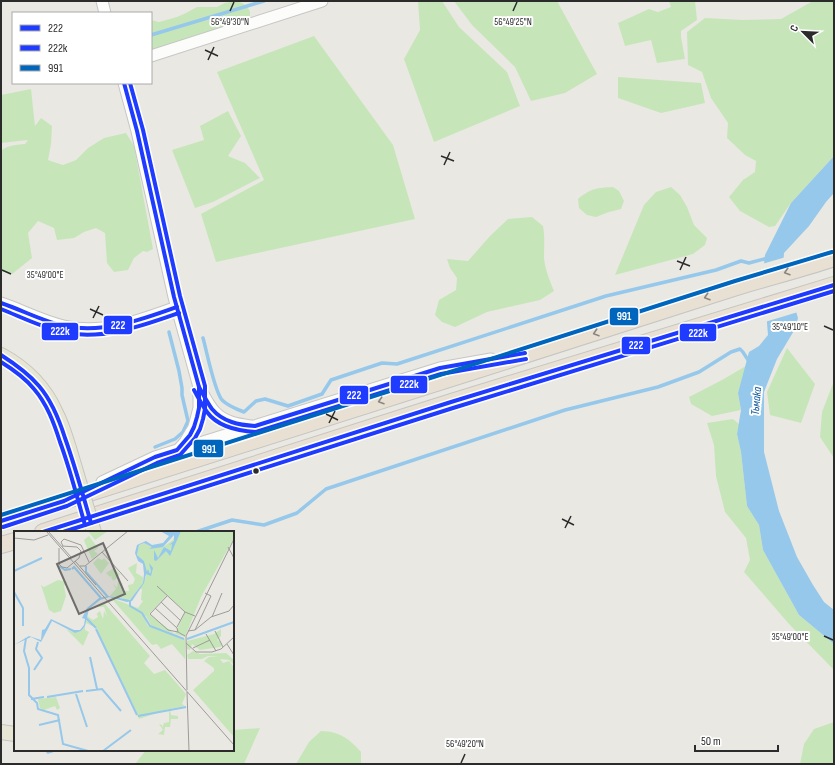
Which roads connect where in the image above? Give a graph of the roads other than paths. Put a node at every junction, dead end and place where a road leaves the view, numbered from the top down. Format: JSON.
{"nodes":[{"id":1,"x":102,"y":1,"type":"edge"},
{"id":2,"x":322,"y":1,"type":"edge"},
{"id":3,"x":105,"y":12,"type":"edge"},
{"id":4,"x":152,"y":56,"type":"edge"},
{"id":5,"x":124,"y":84,"type":"edge"},
{"id":6,"x":829,"y":260,"type":"edge"},
{"id":7,"x":833,"y":286,"type":"edge"},
{"id":8,"x":1,"y":303,"type":"edge"},
{"id":9,"x":177,"y":307,"type":"junction"},
{"id":10,"x":538,"y":351,"type":"junction"},
{"id":11,"x":1,"y":355,"type":"edge"},
{"id":12,"x":199,"y":387,"type":"junction"},
{"id":13,"x":255,"y":426,"type":"junction"},
{"id":14,"x":177,"y":450,"type":"junction"},
{"id":15,"x":64,"y":501,"type":"junction"},
{"id":16,"x":1,"y":521,"type":"edge"},
{"id":17,"x":46,"y":531,"type":"edge"},
{"id":18,"x":94,"y":531,"type":"edge"},
{"id":19,"x":1,"y":732,"type":"edge"},
{"id":20,"x":14,"y":734,"type":"edge"}],
"edges":[{"from":1,"to":3,"type":"street"},
{"from":2,"to":4,"type":"street"},
{"from":5,"to":9,"type":"street"},
{"from":6,"to":10,"type":"highway","one_way":true},
{"from":7,"to":17,"type":"highway"},
{"from":8,"to":9,"type":"street"},
{"from":9,"to":12,"type":"street"},
{"from":10,"to":13,"type":"street"},
{"from":10,"to":15,"type":"highway","one_way":true},
{"from":11,"to":18,"type":"main road","bridge":true},
{"from":12,"to":13,"type":"street"},
{"from":12,"to":14,"type":"street"},
{"from":13,"to":14,"type":"street"},
{"from":14,"to":15,"type":"street"},
{"from":15,"to":16,"type":"highway"},
{"from":19,"to":20,"type":"main road"}]}
